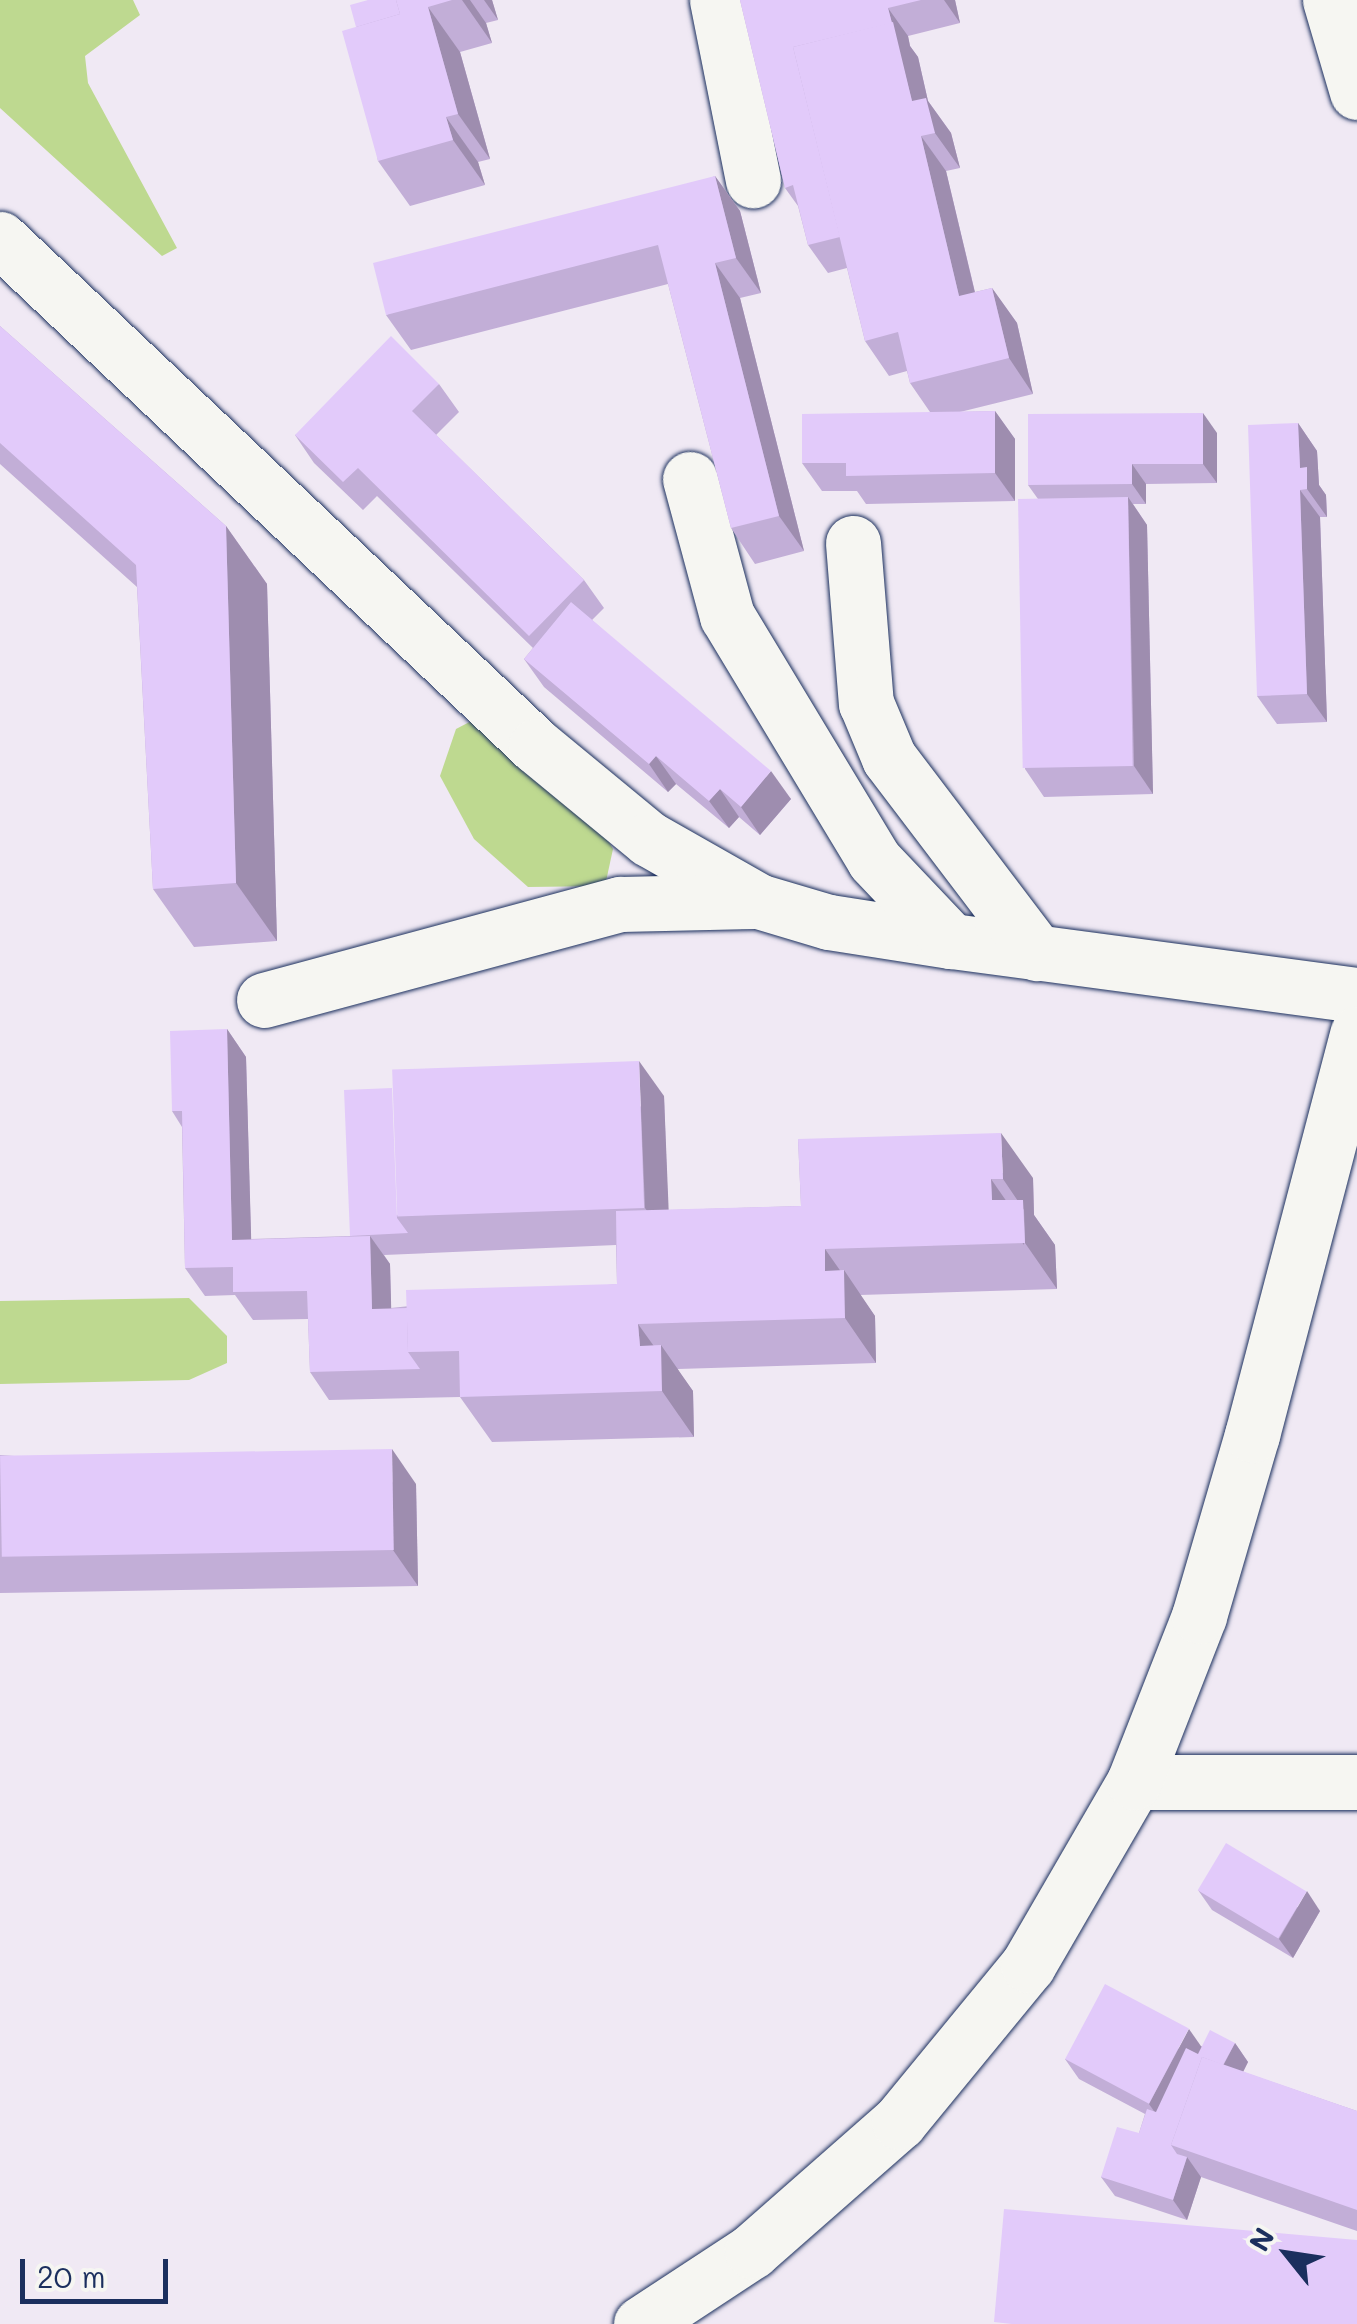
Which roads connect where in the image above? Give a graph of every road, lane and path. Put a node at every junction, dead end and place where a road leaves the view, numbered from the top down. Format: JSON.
{"nodes":[{"id":1,"x":717,"y":0,"type":"edge"},
{"id":2,"x":1330,"y":0,"type":"edge"},
{"id":3,"x":1357,"y":92,"type":"edge"},
{"id":4,"x":753,"y":180,"type":"dead end"},
{"id":5,"x":0,"y":238,"type":"edge"},
{"id":6,"x":690,"y":479,"type":"dead end"},
{"id":7,"x":852,"y":543,"type":"dead end"},
{"id":8,"x":758,"y":901,"type":"junction"},
{"id":9,"x":952,"y":941,"type":"junction"},
{"id":10,"x":1037,"y":953,"type":"junction"},
{"id":11,"x":1357,"y":994,"type":"edge"},
{"id":12,"x":264,"y":1000,"type":"dead end"},
{"id":13,"x":1357,"y":1034,"type":"edge"},
{"id":14,"x":1134,"y":1782,"type":"junction"},
{"id":15,"x":1357,"y":1782,"type":"edge"},
{"id":16,"x":641,"y":2324,"type":"edge"}],
"edges":[{"from":1,"to":4,"type":"street"},
{"from":2,"to":3,"type":"street"},
{"from":5,"to":8,"type":"street"},
{"from":6,"to":9,"type":"street"},
{"from":7,"to":10,"type":"street"},
{"from":8,"to":9,"type":"street"},
{"from":8,"to":12,"type":"street"},
{"from":9,"to":10,"type":"street"},
{"from":10,"to":11,"type":"street"},
{"from":13,"to":14,"type":"street"},
{"from":14,"to":15,"type":"street"},
{"from":14,"to":16,"type":"street"}]}
